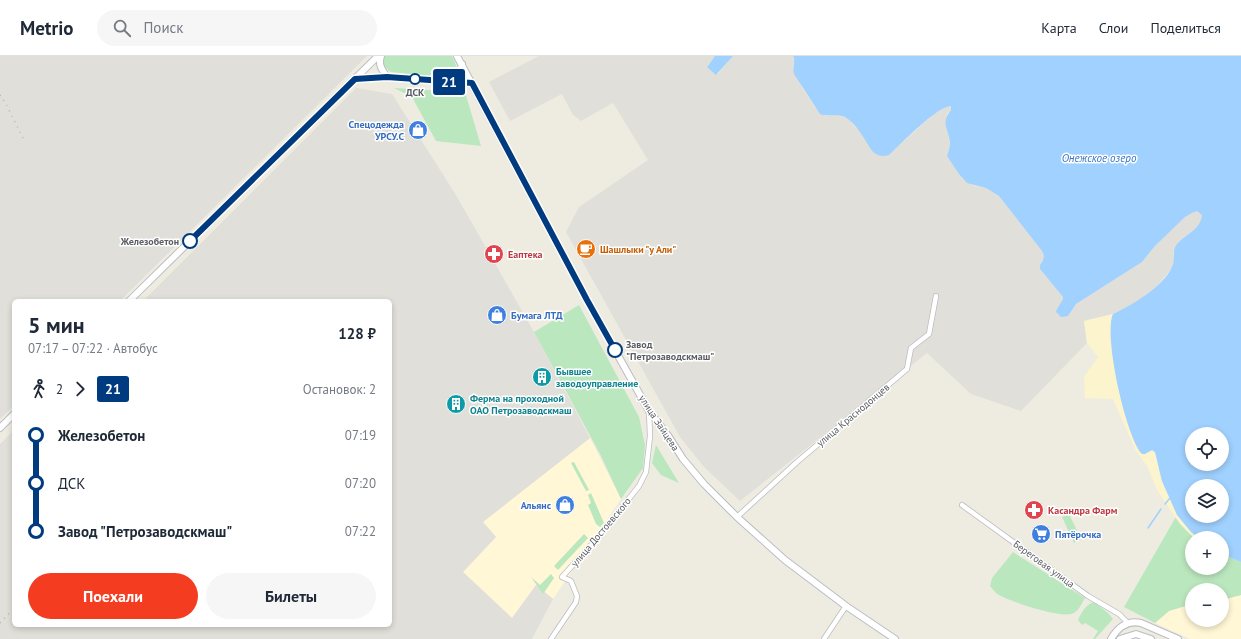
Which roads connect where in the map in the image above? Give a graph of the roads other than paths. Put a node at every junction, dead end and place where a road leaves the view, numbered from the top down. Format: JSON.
{"nodes":[{"id":1,"x":380,"y":56,"type":"edge"},
{"id":2,"x":458,"y":56,"type":"edge"},
{"id":3,"x":462,"y":64,"type":"junction"},
{"id":4,"x":387,"y":77,"type":"junction"},
{"id":5,"x":355,"y":79,"type":"junction"},
{"id":6,"x":448,"y":82,"type":"junction"},
{"id":7,"x":472,"y":83,"type":"junction"},
{"id":8,"x":936,"y":296,"type":"dead end"},
{"id":9,"x":131,"y":299,"type":"edge"},
{"id":10,"x":650,"y":411,"type":"junction"},
{"id":11,"x":12,"y":416,"type":"edge"},
{"id":12,"x":0,"y":428,"type":"edge"},
{"id":13,"x":962,"y":505,"type":"dead end"},
{"id":14,"x":737,"y":517,"type":"junction"},
{"id":15,"x":846,"y":606,"type":"junction"},
{"id":16,"x":1134,"y":621,"type":"junction"},
{"id":17,"x":1127,"y":622,"type":"junction"},
{"id":18,"x":1133,"y":634,"type":"junction"},
{"id":19,"x":552,"y":639,"type":"edge"},
{"id":20,"x":824,"y":639,"type":"edge"},
{"id":21,"x":895,"y":639,"type":"edge"},
{"id":22,"x":1111,"y":639,"type":"edge"},
{"id":23,"x":1120,"y":639,"type":"edge"},
{"id":24,"x":1151,"y":639,"type":"edge"},
{"id":25,"x":1178,"y":639,"type":"edge"}],
"edges":[{"from":1,"to":4,"type":"main road"},
{"from":1,"to":5,"type":"main road"},
{"from":2,"to":3,"type":"main road","name":"улица Зайцева"},
{"from":3,"to":6,"type":"main road"},
{"from":3,"to":7,"type":"main road","name":"улица Зайцева"},
{"from":4,"to":5,"type":"main road"},
{"from":4,"to":6,"type":"main road"},
{"from":5,"to":9,"type":"main road"},
{"from":6,"to":7,"type":"main road"},
{"from":7,"to":10,"type":"main road","name":"улица Зайцева"},
{"from":8,"to":14,"type":"street","name":"улица Краснодонцев"},
{"from":10,"to":14,"type":"main road","name":"улица Зайцева"},
{"from":10,"to":19,"type":"street","name":"улица Достоевского"},
{"from":11,"to":12,"type":"main road"},
{"from":13,"to":17,"type":"street","name":"Береговая улица"},
{"from":14,"to":15,"type":"main road","name":"улица Зайцева"},
{"from":15,"to":20,"type":"street"},
{"from":15,"to":21,"type":"main road","name":"улица Зайцева"},
{"from":16,"to":17,"type":"main road"},
{"from":16,"to":18,"type":"main road"},
{"from":16,"to":25,"type":"main road"},
{"from":17,"to":22,"type":"main road"},
{"from":18,"to":23,"type":"main road"},
{"from":18,"to":24,"type":"main road"}]}
